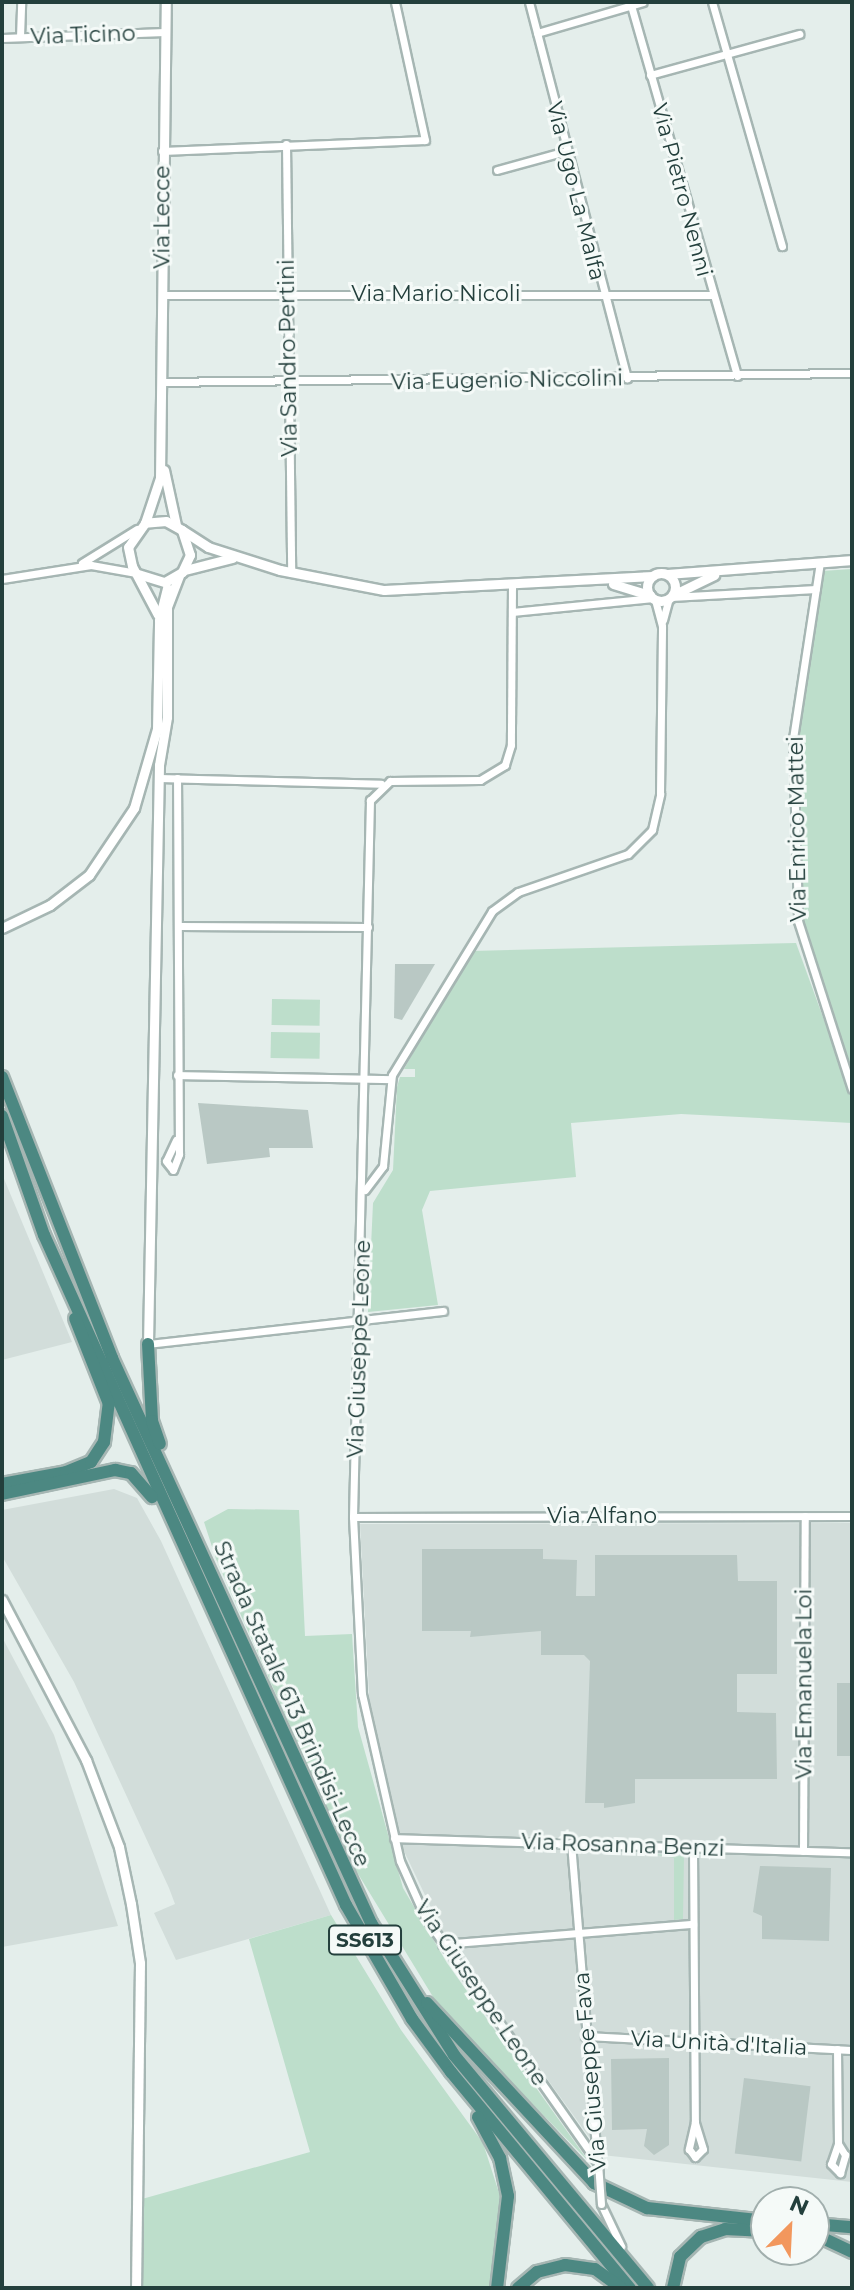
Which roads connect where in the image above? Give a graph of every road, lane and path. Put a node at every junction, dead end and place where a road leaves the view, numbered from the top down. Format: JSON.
{"nodes":[{"id":1,"x":21,"y":2,"type":"edge"},
{"id":2,"x":166,"y":2,"type":"edge"},
{"id":3,"x":395,"y":2,"type":"edge"},
{"id":4,"x":529,"y":2,"type":"edge"},
{"id":5,"x":643,"y":2,"type":"edge"},
{"id":6,"x":712,"y":2,"type":"edge"},
{"id":7,"x":630,"y":4,"type":"edge"},
{"id":8,"x":165,"y":32,"type":"junction"},
{"id":9,"x":537,"y":33,"type":"junction"},
{"id":10,"x":799,"y":34,"type":"dead end"},
{"id":11,"x":20,"y":37,"type":"junction"},
{"id":12,"x":2,"y":38,"type":"edge"},
{"id":13,"x":727,"y":53,"type":"junction"},
{"id":14,"x":650,"y":75,"type":"junction"},
{"id":15,"x":286,"y":144,"type":"junction"},
{"id":16,"x":162,"y":151,"type":"junction"},
{"id":17,"x":566,"y":151,"type":"junction"},
{"id":18,"x":497,"y":170,"type":"dead end"},
{"id":19,"x":782,"y":246,"type":"dead end"},
{"id":20,"x":287,"y":294,"type":"junction"},
{"id":21,"x":602,"y":294,"type":"junction"},
{"id":22,"x":162,"y":295,"type":"junction"},
{"id":23,"x":711,"y":295,"type":"junction"},
{"id":24,"x":852,"y":373,"type":"edge"},
{"id":25,"x":737,"y":376,"type":"junction"},
{"id":26,"x":627,"y":378,"type":"junction"},
{"id":27,"x":161,"y":382,"type":"junction"},
{"id":28,"x":288,"y":384,"type":"junction"},
{"id":29,"x":161,"y":431,"type":"junction"},
{"id":30,"x":141,"y":526,"type":"junction"},
{"id":31,"x":179,"y":528,"type":"junction"},
{"id":32,"x":852,"y":560,"type":"edge"},
{"id":33,"x":253,"y":561,"type":"junction"},
{"id":34,"x":820,"y":562,"type":"junction"},
{"id":35,"x":73,"y":567,"type":"junction"},
{"id":36,"x":728,"y":569,"type":"junction"},
{"id":37,"x":291,"y":573,"type":"junction"},
{"id":38,"x":138,"y":574,"type":"junction"},
{"id":39,"x":667,"y":574,"type":"junction"},
{"id":40,"x":178,"y":575,"type":"junction"},
{"id":41,"x":653,"y":576,"type":"junction"},
{"id":42,"x":2,"y":579,"type":"edge"},
{"id":43,"x":590,"y":580,"type":"junction"},
{"id":44,"x":512,"y":586,"type":"junction"},
{"id":45,"x":816,"y":589,"type":"junction"},
{"id":46,"x":653,"y":597,"type":"junction"},
{"id":47,"x":671,"y":597,"type":"junction"},
{"id":48,"x":512,"y":612,"type":"junction"},
{"id":49,"x":159,"y":620,"type":"junction"},
{"id":50,"x":662,"y":626,"type":"junction"},
{"id":51,"x":159,"y":778,"type":"junction"},
{"id":52,"x":177,"y":778,"type":"junction"},
{"id":53,"x":381,"y":784,"type":"junction"},
{"id":54,"x":179,"y":926,"type":"junction"},
{"id":55,"x":368,"y":927,"type":"junction"},
{"id":56,"x":2,"y":928,"type":"edge"},
{"id":57,"x":177,"y":1075,"type":"junction"},
{"id":58,"x":2,"y":1077,"type":"edge"},
{"id":59,"x":366,"y":1077,"type":"junction"},
{"id":60,"x":391,"y":1079,"type":"junction"},
{"id":61,"x":852,"y":1089,"type":"edge"},
{"id":62,"x":2,"y":1116,"type":"edge"},
{"id":63,"x":176,"y":1140,"type":"dead end"},
{"id":64,"x":365,"y":1191,"type":"junction"},
{"id":65,"x":73,"y":1299,"type":"junction"},
{"id":66,"x":443,"y":1311,"type":"dead end"},
{"id":67,"x":360,"y":1320,"type":"junction"},
{"id":68,"x":148,"y":1344,"type":"junction"},
{"id":69,"x":2,"y":1484,"type":"edge"},
{"id":70,"x":2,"y":1494,"type":"edge"},
{"id":71,"x":805,"y":1516,"type":"junction"},
{"id":72,"x":852,"y":1516,"type":"edge"},
{"id":73,"x":353,"y":1517,"type":"junction"},
{"id":74,"x":199,"y":1547,"type":"junction"},
{"id":75,"x":2,"y":1600,"type":"edge"},
{"id":76,"x":211,"y":1609,"type":"junction"},
{"id":77,"x":394,"y":1838,"type":"junction"},
{"id":78,"x":571,"y":1843,"type":"junction"},
{"id":79,"x":693,"y":1848,"type":"junction"},
{"id":80,"x":803,"y":1851,"type":"junction"},
{"id":81,"x":852,"y":1852,"type":"edge"},
{"id":82,"x":347,"y":1875,"type":"junction"},
{"id":83,"x":693,"y":1924,"type":"junction"},
{"id":84,"x":578,"y":1933,"type":"junction"},
{"id":85,"x":442,"y":1944,"type":"junction"},
{"id":86,"x":412,"y":2019,"type":"junction"},
{"id":87,"x":585,"y":2036,"type":"junction"},
{"id":88,"x":694,"y":2042,"type":"junction"},
{"id":89,"x":837,"y":2049,"type":"junction"},
{"id":90,"x":852,"y":2050,"type":"edge"},
{"id":91,"x":695,"y":2122,"type":"dead end"},
{"id":92,"x":838,"y":2144,"type":"dead end"},
{"id":93,"x":598,"y":2163,"type":"junction"},
{"id":94,"x":750,"y":2219,"type":"edge"},
{"id":95,"x":830,"y":2225,"type":"edge"},
{"id":96,"x":852,"y":2227,"type":"edge"},
{"id":97,"x":750,"y":2230,"type":"edge"},
{"id":98,"x":830,"y":2242,"type":"edge"},
{"id":99,"x":852,"y":2252,"type":"edge"},
{"id":100,"x":136,"y":2288,"type":"edge"},
{"id":101,"x":497,"y":2288,"type":"edge"},
{"id":102,"x":518,"y":2288,"type":"edge"},
{"id":103,"x":621,"y":2288,"type":"edge"},
{"id":104,"x":630,"y":2288,"type":"edge"},
{"id":105,"x":648,"y":2288,"type":"edge"},
{"id":106,"x":673,"y":2288,"type":"edge"}],
"edges":[{"from":1,"to":11,"type":"street"},
{"from":2,"to":8,"type":"street","name":"Via Lecce"},
{"from":3,"to":15,"type":"street"},
{"from":4,"to":9,"type":"street","name":"Via Ugo La Malfa"},
{"from":5,"to":7,"type":"street"},
{"from":6,"to":13,"type":"street"},
{"from":7,"to":9,"type":"street"},
{"from":7,"to":14,"type":"street","name":"Via Pietro Nenni"},
{"from":8,"to":11,"type":"street","name":"Via Ticino"},
{"from":8,"to":16,"type":"street","name":"Via Lecce"},
{"from":9,"to":17,"type":"street","name":"Via Ugo La Malfa"},
{"from":10,"to":13,"type":"street"},
{"from":11,"to":12,"type":"street","name":"Via Ticino"},
{"from":13,"to":14,"type":"street"},
{"from":13,"to":19,"type":"street"},
{"from":14,"to":23,"type":"street","name":"Via Pietro Nenni"},
{"from":15,"to":16,"type":"street"},
{"from":15,"to":20,"type":"street","name":"Via Sandro Pertini"},
{"from":16,"to":22,"type":"street","name":"Via Lecce"},
{"from":17,"to":18,"type":"street"},
{"from":17,"to":21,"type":"street","name":"Via Ugo La Malfa"},
{"from":20,"to":21,"type":"street","name":"Via Mario Nicoli"},
{"from":20,"to":22,"type":"street","name":"Via Mario Nicoli"},
{"from":20,"to":28,"type":"street","name":"Via Sandro Pertini"},
{"from":21,"to":23,"type":"street","name":"Via Mario Nicoli"},
{"from":21,"to":26,"type":"street","name":"Via Ugo La Malfa"},
{"from":22,"to":27,"type":"street","name":"Via Lecce"},
{"from":23,"to":25,"type":"street","name":"Via Pietro Nenni"},
{"from":24,"to":25,"type":"street","name":"Via Eugenio Niccolini"},
{"from":25,"to":26,"type":"street","name":"Via Eugenio Niccolini"},
{"from":26,"to":28,"type":"street","name":"Via Eugenio Niccolini"},
{"from":27,"to":28,"type":"street","name":"Via Eugenio Niccolini"},
{"from":27,"to":29,"type":"street","name":"Via Lecce"},
{"from":28,"to":37,"type":"street","name":"Via Sandro Pertini"},
{"from":29,"to":30,"type":"street","name":"Via Lecce"},
{"from":29,"to":31,"type":"street","name":"Via Lecce"},
{"from":30,"to":31,"type":"street"},
{"from":30,"to":35,"type":"street"},
{"from":30,"to":38,"type":"street"},
{"from":31,"to":33,"type":"street"},
{"from":31,"to":40,"type":"street"},
{"from":32,"to":34,"type":"street"},
{"from":33,"to":37,"type":"street"},
{"from":33,"to":40,"type":"street"},
{"from":34,"to":36,"type":"street"},
{"from":34,"to":45,"type":"street","name":"Via Enrico Mattei"},
{"from":35,"to":38,"type":"street"},
{"from":35,"to":42,"type":"street"},
{"from":36,"to":39,"type":"street"},
{"from":36,"to":47,"type":"street"},
{"from":37,"to":44,"type":"street"},
{"from":38,"to":40,"type":"street"},
{"from":38,"to":49,"type":"street"},
{"from":39,"to":41,"type":"street"},
{"from":39,"to":47,"type":"street"},
{"from":40,"to":49,"type":"street"},
{"from":40,"to":51,"type":"street"},
{"from":41,"to":43,"type":"street"},
{"from":41,"to":46,"type":"street"},
{"from":43,"to":44,"type":"street"},
{"from":43,"to":46,"type":"street"},
{"from":44,"to":48,"type":"street"},
{"from":45,"to":47,"type":"street"},
{"from":45,"to":61,"type":"street","name":"Via Enrico Mattei"},
{"from":46,"to":47,"type":"street"},
{"from":46,"to":48,"type":"street"},
{"from":46,"to":50,"type":"street"},
{"from":47,"to":50,"type":"street"},
{"from":48,"to":53,"type":"street"},
{"from":49,"to":56,"type":"street"},
{"from":50,"to":60,"type":"street"},
{"from":51,"to":52,"type":"street"},
{"from":51,"to":68,"type":"street"},
{"from":52,"to":53,"type":"street"},
{"from":52,"to":54,"type":"street"},
{"from":53,"to":55,"type":"street","name":"Via Giuseppe Leone"},
{"from":54,"to":55,"type":"street"},
{"from":54,"to":57,"type":"street"},
{"from":55,"to":59,"type":"street","name":"Via Giuseppe Leone"},
{"from":57,"to":59,"type":"street"},
{"from":57,"to":63,"type":"street"},
{"from":58,"to":74,"type":"highway","name":"Strada Statale 613 Brindisi-Lecce","number":"SS613"},
{"from":59,"to":60,"type":"street"},
{"from":59,"to":64,"type":"street","name":"Via Giuseppe Leone"},
{"from":60,"to":64,"type":"street"},
{"from":62,"to":65,"type":"highway","name":"Strada Statale 613 Brindisi-Lecce","number":"SS613"},
{"from":64,"to":67,"type":"street","name":"Via Giuseppe Leone"},
{"from":65,"to":69,"type":"highway"},
{"from":65,"to":76,"type":"highway","name":"Strada Statale 613 Brindisi-Lecce","number":"SS613"},
{"from":66,"to":67,"type":"street"},
{"from":67,"to":68,"type":"street"},
{"from":67,"to":73,"type":"street","name":"Via Giuseppe Leone"},
{"from":68,"to":74,"type":"highway"},
{"from":70,"to":76,"type":"highway"},
{"from":71,"to":72,"type":"street","name":"Via Alfano"},
{"from":71,"to":73,"type":"street","name":"Via Alfano"},
{"from":71,"to":80,"type":"street","name":"Via Emanuela Loi"},
{"from":73,"to":77,"type":"street","name":"Via Giuseppe Leone"},
{"from":74,"to":82,"type":"highway","name":"Strada Statale 613 Brindisi-Lecce","number":"SS613"},
{"from":75,"to":100,"type":"street"},
{"from":76,"to":86,"type":"highway","name":"Strada Statale 613 Brindisi-Lecce","number":"SS613"},
{"from":77,"to":78,"type":"street","name":"Via Rosanna Benzi"},
{"from":77,"to":85,"type":"street","name":"Via Giuseppe Leone"},
{"from":78,"to":79,"type":"street","name":"Via Rosanna Benzi"},
{"from":78,"to":84,"type":"street","name":"Via Giuseppe Fava"},
{"from":79,"to":80,"type":"street","name":"Via Rosanna Benzi"},
{"from":79,"to":83,"type":"street"},
{"from":80,"to":81,"type":"street","name":"Via Rosanna Benzi"},
{"from":82,"to":94,"type":"highway"},
{"from":82,"to":105,"type":"highway","name":"Strada Statale 613 Brindisi-Lecce","number":"SS613"},
{"from":83,"to":84,"type":"street"},
{"from":83,"to":88,"type":"street"},
{"from":84,"to":85,"type":"street"},
{"from":84,"to":87,"type":"street","name":"Via Giuseppe Fava"},
{"from":85,"to":93,"type":"street","name":"Via Giuseppe Leone"},
{"from":86,"to":101,"type":"highway"},
{"from":86,"to":104,"type":"highway","name":"Strada Statale 613 Brindisi-Lecce","number":"SS613"},
{"from":87,"to":88,"type":"street","name":"Via Unità d'Italia"},
{"from":87,"to":93,"type":"street","name":"Via Giuseppe Fava"},
{"from":88,"to":89,"type":"street","name":"Via Unità d'Italia"},
{"from":88,"to":91,"type":"street"},
{"from":89,"to":90,"type":"street","name":"Via Unità d'Italia"},
{"from":89,"to":92,"type":"street"},
{"from":93,"to":105,"type":"street","name":"Via Giuseppe Fava","bridge":true},
{"from":95,"to":96,"type":"highway"},
{"from":97,"to":106,"type":"highway"},
{"from":98,"to":99,"type":"highway"},
{"from":102,"to":103,"type":"highway"}]}
